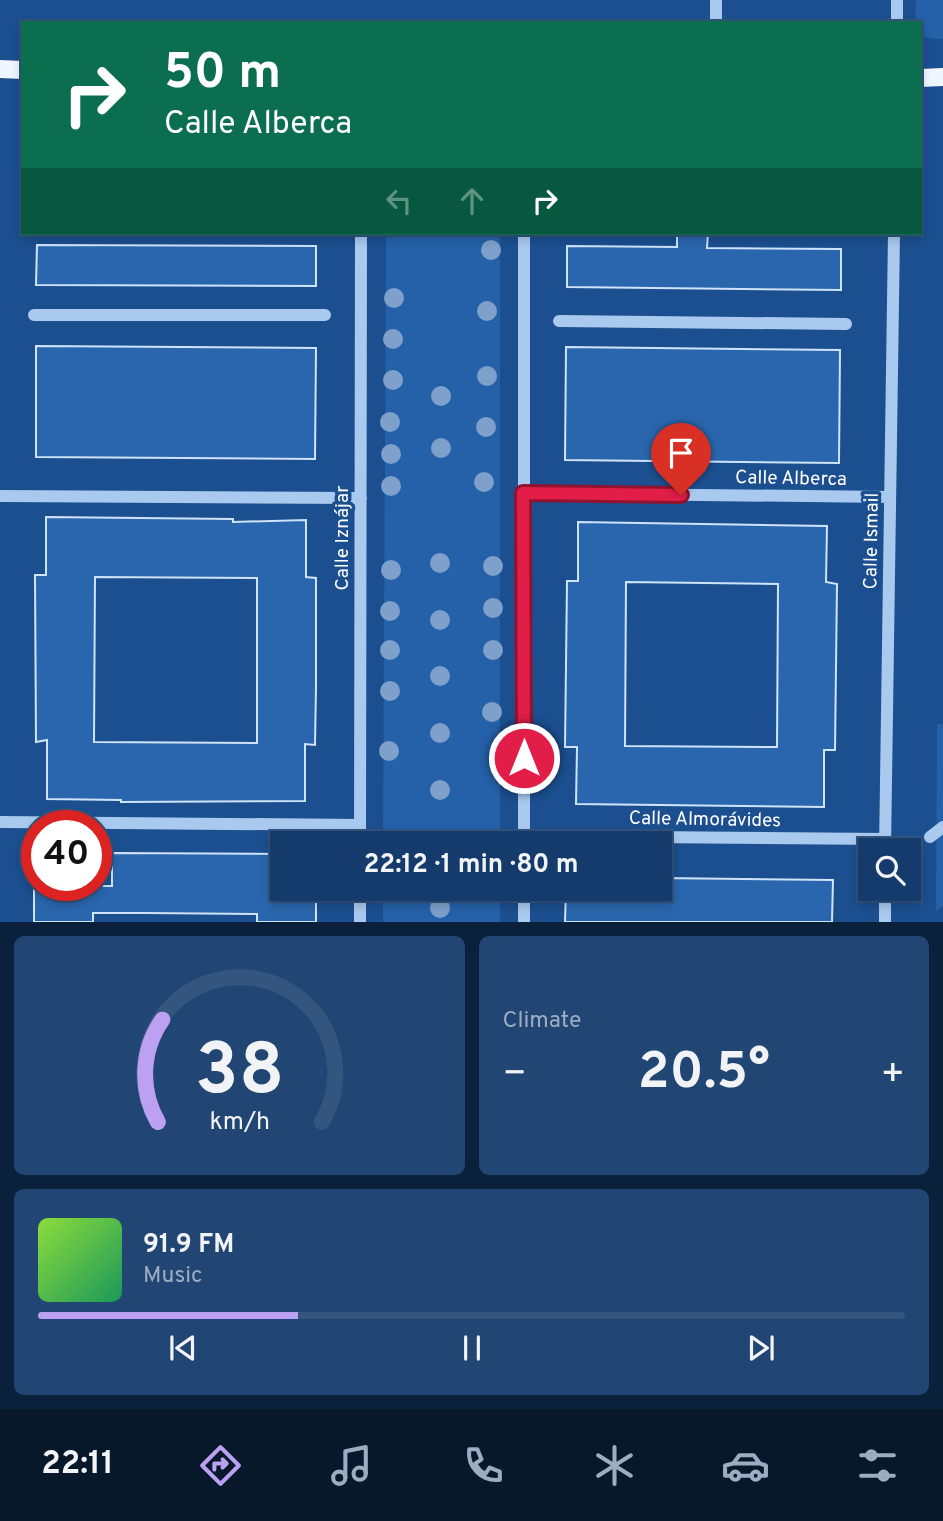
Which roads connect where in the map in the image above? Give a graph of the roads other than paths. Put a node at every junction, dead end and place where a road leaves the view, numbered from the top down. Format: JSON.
{"nodes":[{"id":1,"x":716,"y":0,"type":"edge"},
{"id":2,"x":897,"y":0,"type":"edge"},
{"id":3,"x":716,"y":21,"type":"edge"},
{"id":4,"x":897,"y":21,"type":"edge"},
{"id":5,"x":0,"y":69,"type":"edge"},
{"id":6,"x":21,"y":70,"type":"edge"},
{"id":7,"x":943,"y":77,"type":"edge"},
{"id":8,"x":922,"y":78,"type":"edge"},
{"id":9,"x":361,"y":235,"type":"edge"},
{"id":10,"x":524,"y":235,"type":"edge"},
{"id":11,"x":894,"y":235,"type":"edge"},
{"id":12,"x":34,"y":314,"type":"dead end"},
{"id":13,"x":325,"y":316,"type":"dead end"},
{"id":14,"x":559,"y":321,"type":"dead end"},
{"id":15,"x":846,"y":324,"type":"dead end"},
{"id":16,"x":523,"y":493,"type":"junction"},
{"id":17,"x":0,"y":496,"type":"edge"},
{"id":18,"x":361,"y":498,"type":"junction"},
{"id":19,"x":890,"y":498,"type":"junction"},
{"id":20,"x":0,"y":822,"type":"edge"},
{"id":21,"x":360,"y":825,"type":"junction"},
{"id":22,"x":943,"y":827,"type":"edge"},
{"id":23,"x":360,"y":831,"type":"edge"},
{"id":24,"x":524,"y":831,"type":"edge"},
{"id":25,"x":930,"y":837,"type":"dead end"},
{"id":26,"x":886,"y":838,"type":"edge"},
{"id":27,"x":672,"y":842,"type":"edge"},
{"id":28,"x":858,"y":845,"type":"edge"},
{"id":29,"x":360,"y":901,"type":"edge"},
{"id":30,"x":524,"y":901,"type":"edge"},
{"id":31,"x":885,"y":901,"type":"edge"},
{"id":32,"x":360,"y":922,"type":"edge"},
{"id":33,"x":523,"y":922,"type":"edge"},
{"id":34,"x":885,"y":922,"type":"edge"}],
"edges":[{"from":1,"to":3,"type":"street"},
{"from":2,"to":4,"type":"street"},
{"from":5,"to":6,"type":"main road"},
{"from":7,"to":8,"type":"main road"},
{"from":9,"to":18,"type":"street","name":"Calle Iznájar"},
{"from":10,"to":16,"type":"street"},
{"from":11,"to":19,"type":"street","name":"Calle Ismail"},
{"from":12,"to":13,"type":"street"},
{"from":14,"to":15,"type":"street"},
{"from":16,"to":19,"type":"street","name":"Calle Alberca"},
{"from":16,"to":24,"type":"street"},
{"from":17,"to":18,"type":"street"},
{"from":18,"to":21,"type":"street","name":"Calle Iznájar"},
{"from":19,"to":26,"type":"street","name":"Calle Ismail"},
{"from":20,"to":21,"type":"street"},
{"from":21,"to":23,"type":"street","name":"Calle Iznájar"},
{"from":22,"to":25,"type":"street"},
{"from":27,"to":28,"type":"street","name":"Calle Almorávides"},
{"from":29,"to":32,"type":"street"},
{"from":30,"to":33,"type":"street"},
{"from":31,"to":34,"type":"street"}]}
